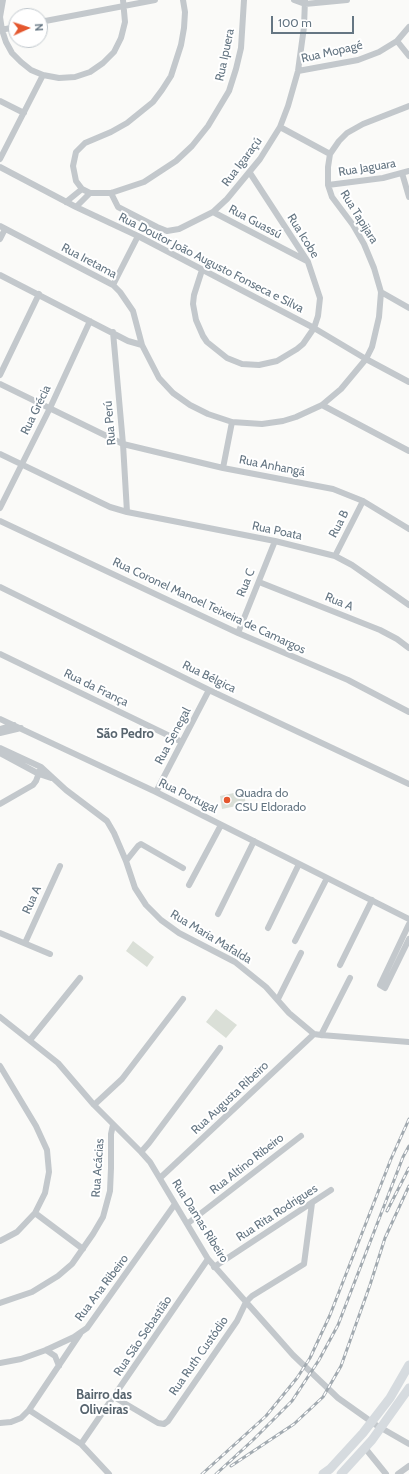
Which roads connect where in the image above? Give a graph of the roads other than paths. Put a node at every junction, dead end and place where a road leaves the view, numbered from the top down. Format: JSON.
{"nodes":[{"id":1,"x":2,"y":0,"type":"edge"},
{"id":2,"x":155,"y":0,"type":"edge"},
{"id":3,"x":183,"y":0,"type":"edge"},
{"id":4,"x":244,"y":0,"type":"edge"},
{"id":5,"x":294,"y":0,"type":"edge"},
{"id":6,"x":347,"y":0,"type":"edge"},
{"id":7,"x":305,"y":2,"type":"edge"},
{"id":8,"x":123,"y":3,"type":"edge"},
{"id":9,"x":48,"y":20,"type":"edge"},
{"id":10,"x":409,"y":27,"type":"edge"},
{"id":11,"x":1,"y":30,"type":"edge"},
{"id":12,"x":397,"y":41,"type":"junction"},
{"id":13,"x":409,"y":56,"type":"edge"},
{"id":14,"x":298,"y":71,"type":"junction"},
{"id":15,"x":43,"y":75,"type":"junction"},
{"id":16,"x":0,"y":101,"type":"edge"},
{"id":17,"x":409,"y":106,"type":"edge"},
{"id":18,"x":24,"y":113,"type":"junction"},
{"id":19,"x":280,"y":127,"type":"junction"},
{"id":20,"x":330,"y":154,"type":"junction"},
{"id":21,"x":0,"y":159,"type":"edge"},
{"id":22,"x":0,"y":168,"type":"edge"},
{"id":23,"x":409,"y":171,"type":"edge"},
{"id":24,"x":250,"y":173,"type":"junction"},
{"id":25,"x":402,"y":173,"type":"junction"},
{"id":26,"x":328,"y":185,"type":"junction"},
{"id":27,"x":82,"y":189,"type":"junction"},
{"id":28,"x":90,"y":193,"type":"junction"},
{"id":29,"x":111,"y":193,"type":"junction"},
{"id":30,"x":409,"y":197,"type":"edge"},
{"id":31,"x":66,"y":202,"type":"junction"},
{"id":32,"x":76,"y":207,"type":"junction"},
{"id":33,"x":213,"y":212,"type":"junction"},
{"id":34,"x":2,"y":228,"type":"edge"},
{"id":35,"x":138,"y":236,"type":"junction"},
{"id":36,"x":0,"y":239,"type":"edge"},
{"id":37,"x":308,"y":262,"type":"junction"},
{"id":38,"x":202,"y":270,"type":"junction"},
{"id":39,"x":0,"y":275,"type":"edge"},
{"id":40,"x":113,"y":285,"type":"junction"},
{"id":41,"x":381,"y":292,"type":"junction"},
{"id":42,"x":39,"y":294,"type":"junction"},
{"id":43,"x":409,"y":308,"type":"edge"},
{"id":44,"x":90,"y":321,"type":"junction"},
{"id":45,"x":314,"y":328,"type":"junction"},
{"id":46,"x":113,"y":332,"type":"junction"},
{"id":47,"x":140,"y":337,"type":"junction"},
{"id":48,"x":128,"y":340,"type":"junction"},
{"id":49,"x":142,"y":345,"type":"junction"},
{"id":50,"x":366,"y":359,"type":"junction"},
{"id":51,"x":0,"y":375,"type":"edge"},
{"id":52,"x":409,"y":382,"type":"edge"},
{"id":53,"x":0,"y":384,"type":"edge"},
{"id":54,"x":322,"y":405,"type":"junction"},
{"id":55,"x":50,"y":408,"type":"junction"},
{"id":56,"x":232,"y":422,"type":"junction"},
{"id":57,"x":123,"y":444,"type":"junction"},
{"id":58,"x":409,"y":451,"type":"edge"},
{"id":59,"x":0,"y":454,"type":"edge"},
{"id":60,"x":21,"y":465,"type":"junction"},
{"id":61,"x":223,"y":468,"type":"junction"},
{"id":62,"x":363,"y":501,"type":"junction"},
{"id":63,"x":0,"y":508,"type":"edge"},
{"id":64,"x":127,"y":512,"type":"junction"},
{"id":65,"x":0,"y":521,"type":"edge"},
{"id":66,"x":409,"y":529,"type":"edge"},
{"id":67,"x":275,"y":541,"type":"junction"},
{"id":68,"x":335,"y":556,"type":"junction"},
{"id":69,"x":259,"y":582,"type":"junction"},
{"id":70,"x":0,"y":587,"type":"edge"},
{"id":71,"x":409,"y":605,"type":"edge"},
{"id":72,"x":238,"y":633,"type":"junction"},
{"id":73,"x":409,"y":648,"type":"edge"},
{"id":74,"x":0,"y":654,"type":"edge"},
{"id":75,"x":209,"y":690,"type":"junction"},
{"id":76,"x":409,"y":712,"type":"edge"},
{"id":77,"x":0,"y":719,"type":"edge"},
{"id":78,"x":14,"y":725,"type":"junction"},
{"id":79,"x":21,"y":728,"type":"junction"},
{"id":80,"x":0,"y":729,"type":"edge"},
{"id":81,"x":0,"y":733,"type":"edge"},
{"id":82,"x":182,"y":742,"type":"junction"},
{"id":83,"x":0,"y":748,"type":"edge"},
{"id":84,"x":0,"y":753,"type":"edge"},
{"id":85,"x":41,"y":767,"type":"junction"},
{"id":86,"x":39,"y":774,"type":"junction"},
{"id":87,"x":53,"y":778,"type":"junction"},
{"id":88,"x":409,"y":784,"type":"edge"},
{"id":89,"x":156,"y":792,"type":"junction"},
{"id":90,"x":0,"y":804,"type":"edge"},
{"id":91,"x":221,"y":825,"type":"junction"},
{"id":92,"x":254,"y":841,"type":"junction"},
{"id":93,"x":126,"y":861,"type":"junction"},
{"id":94,"x":299,"y":864,"type":"junction"},
{"id":95,"x":60,"y":866,"type":"dead end"},
{"id":96,"x":183,"y":868,"type":"dead end"},
{"id":97,"x":327,"y":878,"type":"junction"},
{"id":98,"x":189,"y":885,"type":"dead end"},
{"id":99,"x":372,"y":900,"type":"junction"},
{"id":100,"x":218,"y":914,"type":"dead end"},
{"id":101,"x":409,"y":919,"type":"edge"},
{"id":102,"x":409,"y":924,"type":"edge"},
{"id":103,"x":268,"y":928,"type":"dead end"},
{"id":104,"x":0,"y":933,"type":"edge"},
{"id":105,"x":409,"y":939,"type":"edge"},
{"id":106,"x":295,"y":941,"type":"dead end"},
{"id":107,"x":25,"y":943,"type":"junction"},
{"id":108,"x":50,"y":954,"type":"dead end"},
{"id":109,"x":301,"y":954,"type":"dead end"},
{"id":110,"x":340,"y":965,"type":"dead end"},
{"id":111,"x":80,"y":978,"type":"dead end"},
{"id":112,"x":350,"y":978,"type":"dead end"},
{"id":113,"x":184,"y":999,"type":"dead end"},
{"id":114,"x":278,"y":999,"type":"junction"},
{"id":115,"x":0,"y":1017,"type":"edge"},
{"id":116,"x":314,"y":1034,"type":"junction"},
{"id":117,"x":321,"y":1036,"type":"junction"},
{"id":118,"x":30,"y":1040,"type":"junction"},
{"id":119,"x":409,"y":1042,"type":"edge"},
{"id":120,"x":220,"y":1048,"type":"dead end"},
{"id":121,"x":0,"y":1066,"type":"edge"},
{"id":122,"x":94,"y":1105,"type":"junction"},
{"id":123,"x":113,"y":1125,"type":"junction"},
{"id":124,"x":301,"y":1136,"type":"dead end"},
{"id":125,"x":141,"y":1152,"type":"junction"},
{"id":126,"x":160,"y":1178,"type":"junction"},
{"id":127,"x":331,"y":1190,"type":"dead end"},
{"id":128,"x":312,"y":1203,"type":"junction"},
{"id":129,"x":175,"y":1204,"type":"junction"},
{"id":130,"x":35,"y":1213,"type":"junction"},
{"id":131,"x":187,"y":1224,"type":"junction"},
{"id":132,"x":0,"y":1241,"type":"edge"},
{"id":133,"x":84,"y":1249,"type":"junction"},
{"id":134,"x":208,"y":1259,"type":"junction"},
{"id":135,"x":214,"y":1267,"type":"junction"},
{"id":136,"x":246,"y":1302,"type":"junction"},
{"id":137,"x":0,"y":1303,"type":"edge"},
{"id":138,"x":81,"y":1333,"type":"junction"},
{"id":139,"x":46,"y":1350,"type":"junction"},
{"id":140,"x":0,"y":1363,"type":"edge"},
{"id":141,"x":409,"y":1364,"type":"edge"},
{"id":142,"x":59,"y":1366,"type":"junction"},
{"id":143,"x":409,"y":1388,"type":"edge"},
{"id":144,"x":114,"y":1397,"type":"junction"},
{"id":145,"x":29,"y":1410,"type":"junction"},
{"id":146,"x":0,"y":1423,"type":"edge"},
{"id":147,"x":82,"y":1444,"type":"junction"},
{"id":148,"x":409,"y":1444,"type":"edge"},
{"id":149,"x":365,"y":1448,"type":"junction"},
{"id":150,"x":409,"y":1466,"type":"edge"},
{"id":151,"x":109,"y":1474,"type":"edge"},
{"id":152,"x":323,"y":1474,"type":"edge"},
{"id":153,"x":340,"y":1474,"type":"edge"},
{"id":154,"x":386,"y":1474,"type":"edge"},
{"id":155,"x":398,"y":1474,"type":"edge"}],
"edges":[{"from":1,"to":11,"type":"street"},
{"from":2,"to":8,"type":"street"},
{"from":3,"to":27,"type":"street"},
{"from":4,"to":29,"type":"street","name":"Rua Ipuera"},
{"from":5,"to":7,"type":"street"},
{"from":6,"to":7,"type":"street"},
{"from":7,"to":14,"type":"street","name":"Rua Igaraçú"},
{"from":8,"to":9,"type":"street"},
{"from":8,"to":15,"type":"street"},
{"from":10,"to":12,"type":"street","name":"Rua Mopagé"},
{"from":11,"to":15,"type":"street"},
{"from":12,"to":13,"type":"street"},
{"from":12,"to":14,"type":"street","name":"Rua Mopagé"},
{"from":14,"to":19,"type":"street","name":"Rua Igaraçú"},
{"from":15,"to":18,"type":"street"},
{"from":16,"to":18,"type":"street"},
{"from":17,"to":20,"type":"street"},
{"from":18,"to":21,"type":"street"},
{"from":19,"to":20,"type":"street"},
{"from":19,"to":24,"type":"street","name":"Rua Igaraçú"},
{"from":20,"to":26,"type":"street","name":"Rua Tapijara"},
{"from":22,"to":31,"type":"street","name":"Rua Doutor João Augusto Fonseca e Silva"},
{"from":23,"to":25,"type":"street","name":"Rua Jaguara"},
{"from":24,"to":33,"type":"street","name":"Rua Igaraçú"},
{"from":24,"to":37,"type":"street","name":"Rua Icobe"},
{"from":25,"to":26,"type":"street","name":"Rua Jaguara"},
{"from":25,"to":30,"type":"street"},
{"from":26,"to":41,"type":"street","name":"Rua Tapijara"},
{"from":27,"to":28,"type":"street","name":"Rua Ipuera"},
{"from":27,"to":31,"type":"street"},
{"from":28,"to":29,"type":"street","name":"Rua Ipuera"},
{"from":28,"to":32,"type":"street"},
{"from":29,"to":33,"type":"street","name":"Rua Igaraçú"},
{"from":31,"to":32,"type":"street","name":"Rua Doutor João Augusto Fonseca e Silva"},
{"from":32,"to":35,"type":"street","name":"Rua Doutor João Augusto Fonseca e Silva"},
{"from":33,"to":37,"type":"street","name":"Rua Guassú"},
{"from":34,"to":36,"type":"street"},
{"from":34,"to":40,"type":"street","name":"Rua Iretama"},
{"from":35,"to":38,"type":"street","name":"Rua Doutor João Augusto Fonseca e Silva"},
{"from":35,"to":40,"type":"street"},
{"from":37,"to":45,"type":"street","name":"Rua Icobe"},
{"from":38,"to":45,"type":"street","name":"Rua Doutor João Augusto Fonseca e Silva"},
{"from":38,"to":45,"type":"street","name":"Rua Icobe"},
{"from":39,"to":42,"type":"street"},
{"from":40,"to":47,"type":"street","name":"Rua Iretama"},
{"from":41,"to":43,"type":"street"},
{"from":41,"to":50,"type":"street","name":"Rua Tapijara"},
{"from":42,"to":44,"type":"street"},
{"from":42,"to":51,"type":"street"},
{"from":44,"to":46,"type":"street"},
{"from":44,"to":55,"type":"street","name":"Rua Grécia"},
{"from":45,"to":50,"type":"street","name":"Rua Doutor João Augusto Fonseca e Silva"},
{"from":46,"to":48,"type":"street"},
{"from":46,"to":57,"type":"street","name":"Rua Perú"},
{"from":47,"to":48,"type":"street"},
{"from":47,"to":49,"type":"street","name":"Rua Iretama"},
{"from":48,"to":49,"type":"street"},
{"from":49,"to":56,"type":"street","name":"Rua Iretama"},
{"from":50,"to":52,"type":"street","name":"Rua Doutor João Augusto Fonseca e Silva"},
{"from":50,"to":54,"type":"street","name":"Rua Iretama"},
{"from":53,"to":55,"type":"street","name":"Rua Anhangá"},
{"from":54,"to":56,"type":"street","name":"Rua Iretama"},
{"from":54,"to":58,"type":"street"},
{"from":55,"to":57,"type":"street","name":"Rua Anhangá"},
{"from":55,"to":60,"type":"street","name":"Rua Grécia"},
{"from":56,"to":61,"type":"street"},
{"from":57,"to":61,"type":"street","name":"Rua Anhangá"},
{"from":57,"to":64,"type":"street","name":"Rua Perú"},
{"from":59,"to":60,"type":"street","name":"Rua Poata"},
{"from":60,"to":63,"type":"street","name":"Rua Grécia"},
{"from":60,"to":64,"type":"street","name":"Rua Poata"},
{"from":61,"to":62,"type":"street","name":"Rua Anhangá"},
{"from":62,"to":66,"type":"street","name":"Rua Anhangá"},
{"from":62,"to":68,"type":"street","name":"Rua B"},
{"from":64,"to":67,"type":"street","name":"Rua Poata"},
{"from":65,"to":72,"type":"street","name":"Rua Coronel Manoel Teixeira de Camargos"},
{"from":67,"to":68,"type":"street","name":"Rua Poata"},
{"from":67,"to":69,"type":"street","name":"Rua C"},
{"from":68,"to":71,"type":"street","name":"Rua Poata"},
{"from":69,"to":72,"type":"street","name":"Rua C"},
{"from":69,"to":73,"type":"street","name":"Rua A"},
{"from":70,"to":75,"type":"street","name":"Rua Bélgica"},
{"from":72,"to":76,"type":"street","name":"Rua Coronel Manoel Teixeira de Camargos"},
{"from":74,"to":82,"type":"street","name":"Rua da França"},
{"from":75,"to":82,"type":"street","name":"Rua Senegal"},
{"from":75,"to":88,"type":"street","name":"Rua Bélgica"},
{"from":77,"to":78,"type":"street","name":"Rua Portugal"},
{"from":78,"to":79,"type":"street","name":"Rua Portugal"},
{"from":78,"to":80,"type":"street"},
{"from":79,"to":81,"type":"street"},
{"from":79,"to":89,"type":"street","name":"Rua Portugal"},
{"from":82,"to":89,"type":"street","name":"Rua Senegal"},
{"from":83,"to":85,"type":"street","name":"Rua Maria Mafalda"},
{"from":84,"to":86,"type":"street","name":"Rua Maria Mafalda"},
{"from":85,"to":86,"type":"street"},
{"from":85,"to":87,"type":"street","name":"Rua Maria Mafalda"},
{"from":86,"to":87,"type":"street","name":"Rua Maria Mafalda"},
{"from":86,"to":90,"type":"street"},
{"from":87,"to":93,"type":"street","name":"Rua Maria Mafalda"},
{"from":89,"to":91,"type":"street","name":"Rua Portugal"},
{"from":91,"to":92,"type":"street","name":"Rua Portugal"},
{"from":91,"to":98,"type":"street"},
{"from":92,"to":94,"type":"street","name":"Rua Portugal"},
{"from":92,"to":100,"type":"street"},
{"from":93,"to":96,"type":"street"},
{"from":93,"to":114,"type":"street","name":"Rua Maria Mafalda"},
{"from":94,"to":97,"type":"street","name":"Rua Portugal"},
{"from":94,"to":103,"type":"street"},
{"from":95,"to":107,"type":"street","name":"Rua A"},
{"from":97,"to":99,"type":"street","name":"Rua Portugal"},
{"from":97,"to":106,"type":"street"},
{"from":99,"to":101,"type":"street","name":"Rua Portugal"},
{"from":99,"to":110,"type":"street"},
{"from":102,"to":105,"type":"street"},
{"from":104,"to":107,"type":"street"},
{"from":107,"to":108,"type":"street"},
{"from":109,"to":114,"type":"street"},
{"from":111,"to":118,"type":"street"},
{"from":112,"to":117,"type":"street"},
{"from":113,"to":122,"type":"street"},
{"from":114,"to":116,"type":"street","name":"Rua Maria Mafalda"},
{"from":115,"to":118,"type":"street","name":"Rua Damas Ribeiro"},
{"from":116,"to":117,"type":"street","name":"Rua Maria Mafalda"},
{"from":116,"to":126,"type":"street","name":"Rua Augusta Ribeiro"},
{"from":117,"to":119,"type":"street","name":"Rua Maria Mafalda"},
{"from":118,"to":122,"type":"street","name":"Rua Damas Ribeiro"},
{"from":120,"to":125,"type":"street"},
{"from":121,"to":130,"type":"street"},
{"from":122,"to":123,"type":"street","name":"Rua Damas Ribeiro"},
{"from":123,"to":125,"type":"street","name":"Rua Damas Ribeiro"},
{"from":123,"to":133,"type":"street","name":"Rua Acácias"},
{"from":124,"to":131,"type":"street","name":"Rua Altino Ribeiro"},
{"from":125,"to":126,"type":"street","name":"Rua Damas Ribeiro"},
{"from":126,"to":129,"type":"street","name":"Rua Damas Ribeiro"},
{"from":127,"to":128,"type":"street","name":"Rua Rita Rodrigues"},
{"from":128,"to":135,"type":"street","name":"Rua Rita Rodrigues"},
{"from":128,"to":136,"type":"street"},
{"from":129,"to":131,"type":"street","name":"Rua Damas Ribeiro"},
{"from":129,"to":138,"type":"street","name":"Rua Ana Ribeiro"},
{"from":130,"to":132,"type":"street"},
{"from":130,"to":133,"type":"street"},
{"from":131,"to":134,"type":"street","name":"Rua Damas Ribeiro"},
{"from":133,"to":137,"type":"street","name":"Rua Acácias"},
{"from":134,"to":135,"type":"street","name":"Rua Damas Ribeiro"},
{"from":134,"to":144,"type":"street","name":"Rua São Sebastião"},
{"from":135,"to":136,"type":"street","name":"Rua Damas Ribeiro"},
{"from":136,"to":144,"type":"street","name":"Rua Ruth Custódio"},
{"from":136,"to":148,"type":"street","name":"Rua Damas Ribeiro"},
{"from":138,"to":139,"type":"street","name":"Rua Ana Ribeiro"},
{"from":138,"to":142,"type":"street"},
{"from":139,"to":140,"type":"street","name":"Rua Ana Ribeiro"},
{"from":139,"to":142,"type":"street"},
{"from":141,"to":152,"type":"highway"},
{"from":142,"to":145,"type":"street"},
{"from":143,"to":149,"type":"highway"},
{"from":144,"to":147,"type":"street","name":"Rua São Sebastião"},
{"from":145,"to":146,"type":"street"},
{"from":145,"to":147,"type":"street"},
{"from":147,"to":151,"type":"street"},
{"from":149,"to":153,"type":"highway"},
{"from":149,"to":154,"type":"street"},
{"from":150,"to":155,"type":"street"}]}
